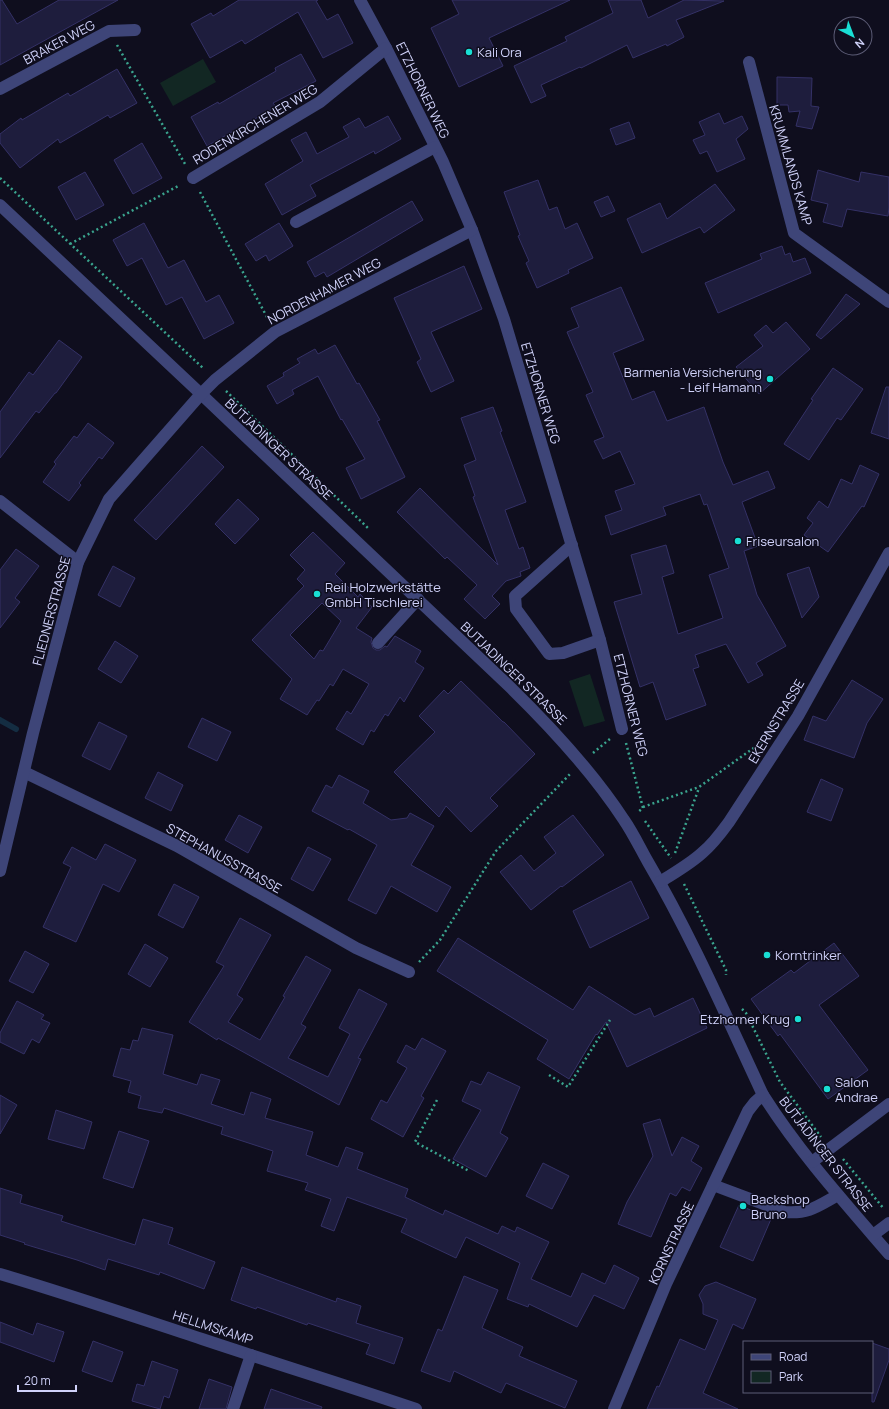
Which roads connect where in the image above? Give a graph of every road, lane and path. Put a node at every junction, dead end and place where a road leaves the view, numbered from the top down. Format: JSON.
{"nodes":[{"id":1,"x":360,"y":0,"type":"edge"},
{"id":2,"x":135,"y":30,"type":"dead end"},
{"id":3,"x":386,"y":48,"type":"junction"},
{"id":4,"x":749,"y":62,"type":"dead end"},
{"id":5,"x":0,"y":89,"type":"edge"},
{"id":6,"x":435,"y":147,"type":"junction"},
{"id":7,"x":193,"y":178,"type":"joint"},
{"id":8,"x":0,"y":206,"type":"edge"},
{"id":9,"x":296,"y":222,"type":"dead end"},
{"id":10,"x":472,"y":230,"type":"junction"},
{"id":11,"x":52,"y":254,"type":"junction"},
{"id":12,"x":889,"y":302,"type":"edge"},
{"id":13,"x":201,"y":394,"type":"junction"},
{"id":14,"x":0,"y":501,"type":"edge"},
{"id":15,"x":572,"y":545,"type":"junction"},
{"id":16,"x":889,"y":553,"type":"edge"},
{"id":17,"x":78,"y":562,"type":"junction"},
{"id":18,"x":418,"y":599,"type":"junction"},
{"id":19,"x":600,"y":640,"type":"junction"},
{"id":20,"x":378,"y":643,"type":"dead end"},
{"id":21,"x":622,"y":729,"type":"junction"},
{"id":22,"x":767,"y":738,"type":"dead end"},
{"id":23,"x":582,"y":762,"type":"junction"},
{"id":24,"x":24,"y":772,"type":"junction"},
{"id":25,"x":699,"y":787,"type":"junction"},
{"id":26,"x":643,"y":808,"type":"junction"},
{"id":27,"x":2,"y":848,"type":"edge"},
{"id":28,"x":0,"y":870,"type":"edge"},
{"id":29,"x":678,"y":871,"type":"junction"},
{"id":30,"x":660,"y":882,"type":"junction"},
{"id":31,"x":409,"y":972,"type":"joint"},
{"id":32,"x":727,"y":981,"type":"dead end"},
{"id":33,"x":741,"y":1008,"type":"dead end"},
{"id":34,"x":610,"y":1020,"type":"dead end"},
{"id":35,"x":549,"y":1075,"type":"dead end"},
{"id":36,"x":763,"y":1095,"type":"junction"},
{"id":37,"x":437,"y":1100,"type":"dead end"},
{"id":38,"x":889,"y":1104,"type":"edge"},
{"id":39,"x":832,"y":1146,"type":"junction"},
{"id":40,"x":812,"y":1162,"type":"junction"},
{"id":41,"x":469,"y":1171,"type":"dead end"},
{"id":42,"x":713,"y":1185,"type":"junction"},
{"id":43,"x":838,"y":1195,"type":"junction"},
{"id":44,"x":889,"y":1214,"type":"edge"},
{"id":45,"x":889,"y":1223,"type":"edge"},
{"id":46,"x":873,"y":1235,"type":"junction"},
{"id":47,"x":889,"y":1254,"type":"edge"},
{"id":48,"x":0,"y":1274,"type":"edge"},
{"id":49,"x":251,"y":1355,"type":"junction"},
{"id":50,"x":233,"y":1409,"type":"edge"},
{"id":51,"x":416,"y":1409,"type":"edge"},
{"id":52,"x":614,"y":1409,"type":"edge"}],
"edges":[{"from":1,"to":3,"type":"street","name":"ETZHORNER WEG"},
{"from":2,"to":5,"type":"street","name":"BRAKER WEG"},
{"from":3,"to":6,"type":"street","name":"ETZHORNER WEG"},
{"from":3,"to":7,"type":"street","name":"RODENKIRCHENER WEG"},
{"from":4,"to":12,"type":"street","name":"KRUMMLANDS KAMP"},
{"from":6,"to":9,"type":"street"},
{"from":6,"to":10,"type":"street","name":"ETZHORNER WEG"},
{"from":7,"to":11,"type":"path"},
{"from":8,"to":11,"type":"street","name":"BUTJADINGER STRASSE"},
{"from":10,"to":13,"type":"street","name":"NORDENHAMER WEG"},
{"from":10,"to":15,"type":"street","name":"ETZHORNER WEG"},
{"from":11,"to":13,"type":"street","name":"BUTJADINGER STRASSE"},
{"from":13,"to":17,"type":"street","name":"FLIEDNERSTRASSE"},
{"from":13,"to":18,"type":"street","name":"BUTJADINGER STRASSE"},
{"from":14,"to":17,"type":"street"},
{"from":15,"to":19,"type":"street","name":"ETZHORNER WEG"},
{"from":15,"to":19,"type":"street"},
{"from":16,"to":29,"type":"street","name":"EKERNSTRASSE"},
{"from":17,"to":24,"type":"street","name":"FLIEDNERSTRASSE"},
{"from":18,"to":20,"type":"street"},
{"from":18,"to":23,"type":"street","name":"BUTJADINGER STRASSE"},
{"from":19,"to":21,"type":"street","name":"ETZHORNER WEG"},
{"from":21,"to":23,"type":"path"},
{"from":21,"to":26,"type":"path","name":"ETZHORNER WEG"},
{"from":22,"to":25,"type":"path"},
{"from":23,"to":30,"type":"street","name":"BUTJADINGER STRASSE"},
{"from":23,"to":31,"type":"path"},
{"from":24,"to":27,"type":"street","name":"FLIEDNERSTRASSE"},
{"from":24,"to":31,"type":"street","name":"STEPHANUSSTRASSE"},
{"from":25,"to":26,"type":"path"},
{"from":25,"to":26,"type":"path"},
{"from":27,"to":28,"type":"street","name":"FLIEDNERSTRASSE"},
{"from":29,"to":30,"type":"street","name":"EKERNSTRASSE"},
{"from":29,"to":32,"type":"path"},
{"from":30,"to":36,"type":"street","name":"BUTJADINGER STRASSE"},
{"from":33,"to":39,"type":"path"},
{"from":34,"to":35,"type":"path"},
{"from":36,"to":40,"type":"street","name":"BUTJADINGER STRASSE"},
{"from":36,"to":42,"type":"street","name":"KORNSTRASSE"},
{"from":37,"to":41,"type":"path"},
{"from":38,"to":39,"type":"street"},
{"from":39,"to":40,"type":"street"},
{"from":39,"to":44,"type":"path"},
{"from":40,"to":43,"type":"street","name":"BUTJADINGER STRASSE"},
{"from":42,"to":43,"type":"street"},
{"from":42,"to":52,"type":"street","name":"KORNSTRASSE"},
{"from":43,"to":46,"type":"street","name":"BUTJADINGER STRASSE"},
{"from":45,"to":46,"type":"street"},
{"from":46,"to":47,"type":"street","name":"BUTJADINGER STRASSE"},
{"from":48,"to":49,"type":"street","name":"HELLMSKAMP"},
{"from":49,"to":50,"type":"street"},
{"from":49,"to":51,"type":"street","name":"HELLMSKAMP"}]}
